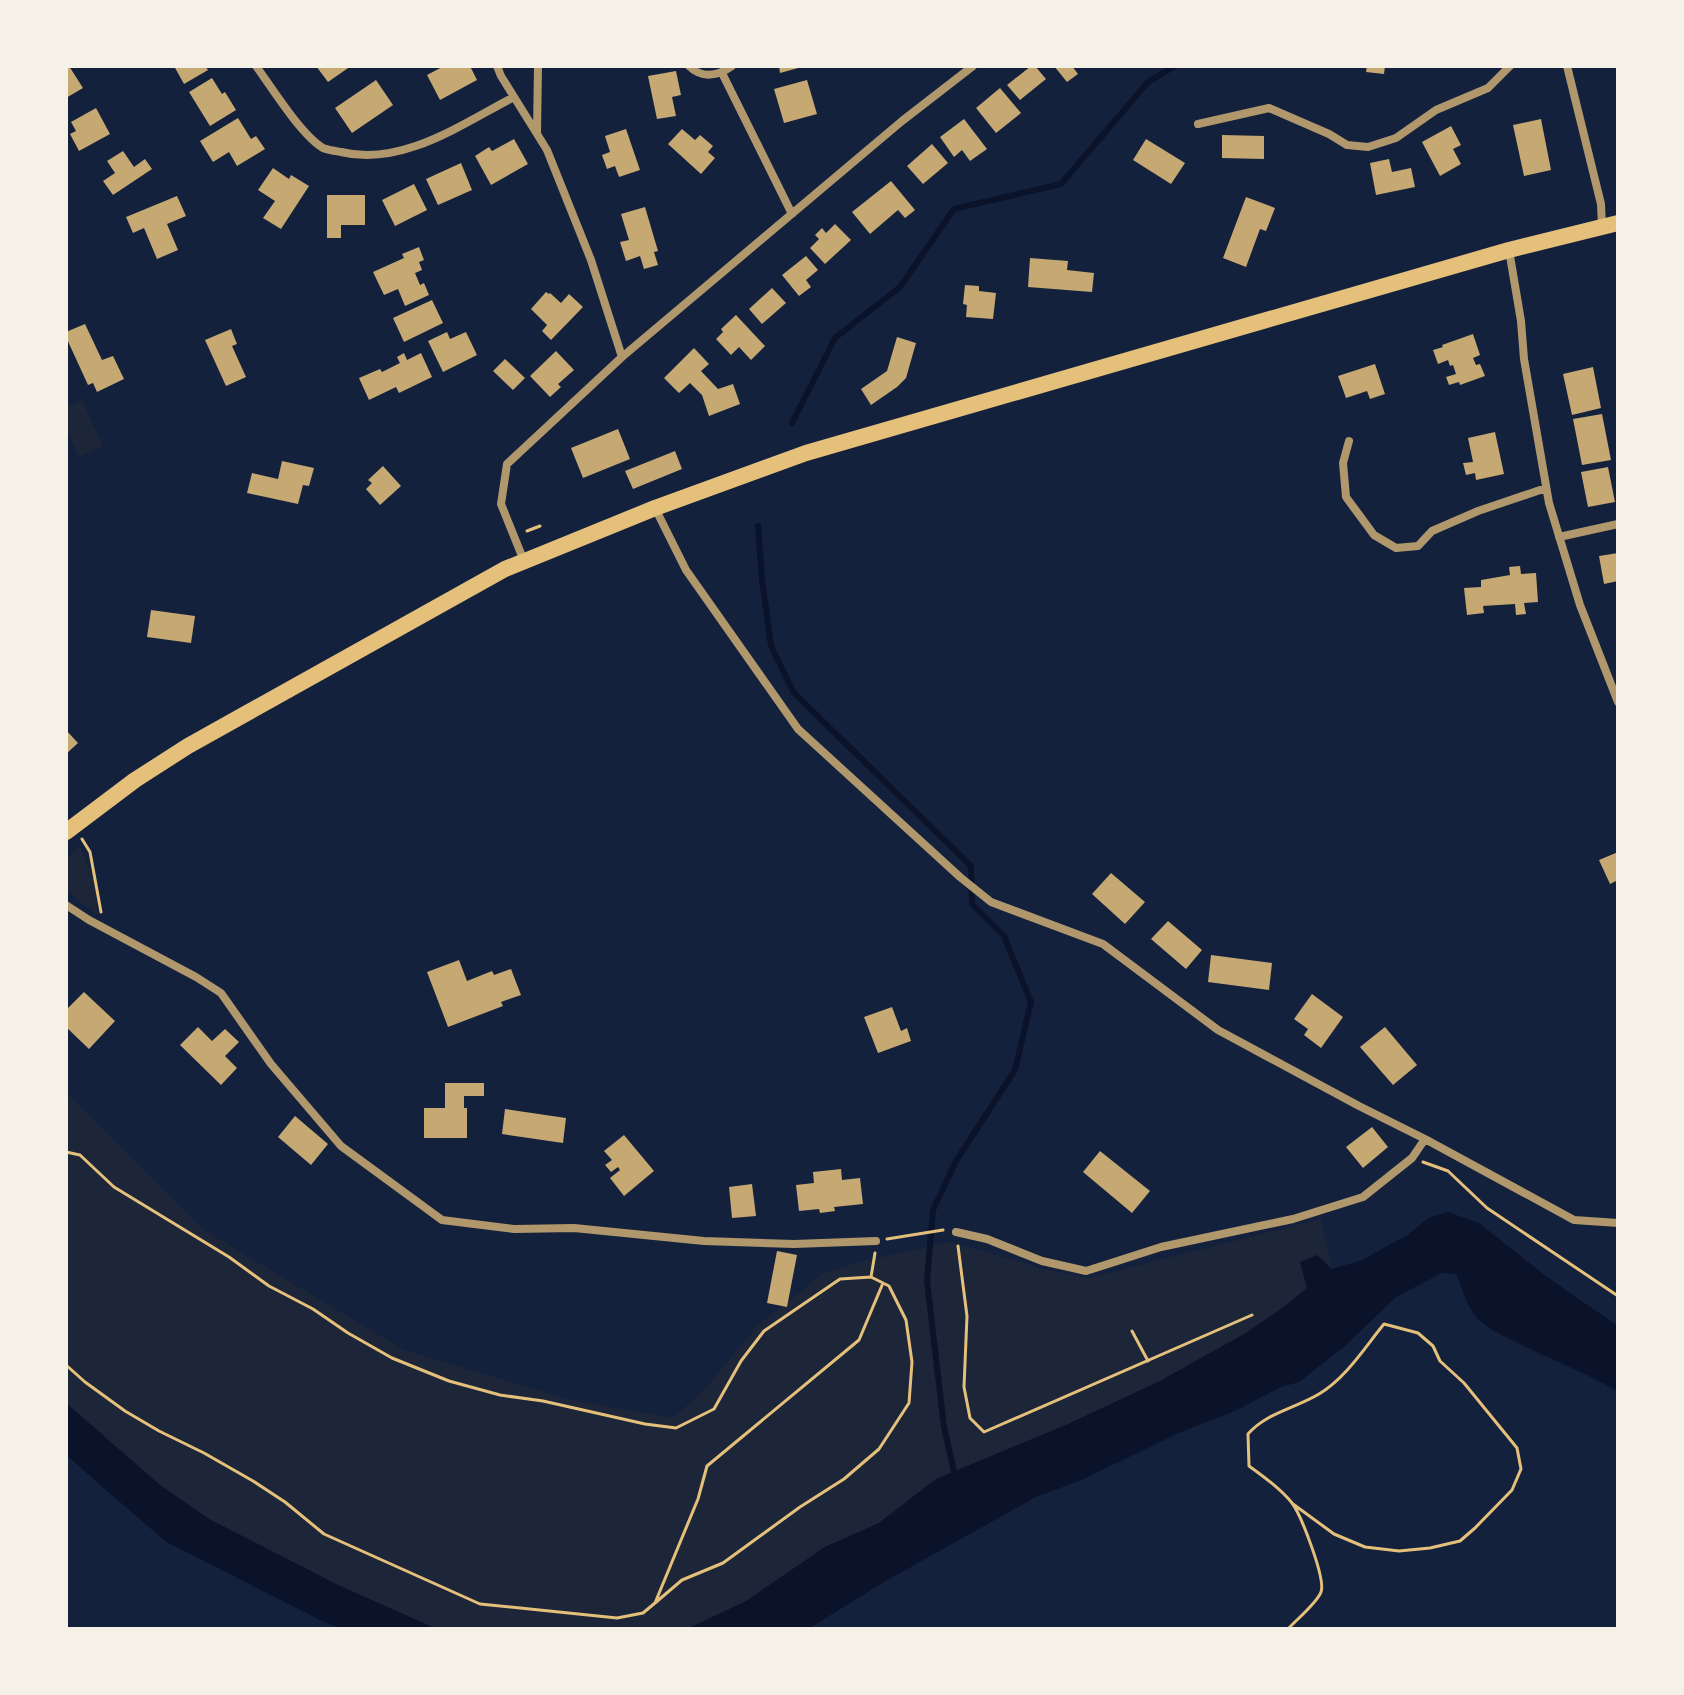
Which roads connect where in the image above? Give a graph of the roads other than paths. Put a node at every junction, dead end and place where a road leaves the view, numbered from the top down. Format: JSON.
{"nodes":[{"id":1,"x":256,"y":66,"type":"edge"},
{"id":2,"x":497,"y":66,"type":"edge"},
{"id":3,"x":538,"y":66,"type":"edge"},
{"id":4,"x":689,"y":66,"type":"edge"},
{"id":5,"x":732,"y":66,"type":"edge"},
{"id":6,"x":973,"y":66,"type":"edge"},
{"id":7,"x":1510,"y":66,"type":"edge"},
{"id":8,"x":1567,"y":66,"type":"edge"},
{"id":9,"x":722,"y":73,"type":"junction"},
{"id":10,"x":514,"y":97,"type":"junction"},
{"id":11,"x":1198,"y":124,"type":"dead end"},
{"id":12,"x":537,"y":134,"type":"junction"},
{"id":13,"x":792,"y":214,"type":"junction"},
{"id":14,"x":1610,"y":225,"type":"edge"},
{"id":15,"x":1509,"y":250,"type":"junction"},
{"id":16,"x":622,"y":357,"type":"junction"},
{"id":17,"x":1349,"y":441,"type":"dead end"},
{"id":18,"x":1546,"y":488,"type":"junction"},
{"id":19,"x":655,"y":508,"type":"junction"},
{"id":20,"x":1618,"y":524,"type":"edge"},
{"id":21,"x":1559,"y":537,"type":"junction"},
{"id":22,"x":524,"y":562,"type":"junction"},
{"id":23,"x":1618,"y":702,"type":"edge"},
{"id":24,"x":66,"y":832,"type":"edge"},
{"id":25,"x":66,"y":905,"type":"edge"},
{"id":26,"x":1425,"y":1139,"type":"junction"},
{"id":27,"x":1618,"y":1223,"type":"edge"},
{"id":28,"x":956,"y":1232,"type":"road end"},
{"id":29,"x":876,"y":1241,"type":"road end"}],
"edges":[{"from":1,"to":10,"type":"street"},
{"from":2,"to":10,"type":"street"},
{"from":3,"to":12,"type":"street"},
{"from":4,"to":9,"type":"street"},
{"from":5,"to":9,"type":"street"},
{"from":6,"to":13,"type":"street"},
{"from":7,"to":11,"type":"street"},
{"from":8,"to":14,"type":"street"},
{"from":9,"to":13,"type":"street"},
{"from":10,"to":12,"type":"street"},
{"from":12,"to":16,"type":"street"},
{"from":13,"to":16,"type":"street"},
{"from":14,"to":15,"type":"highway"},
{"from":15,"to":18,"type":"street"},
{"from":15,"to":19,"type":"highway"},
{"from":16,"to":22,"type":"street"},
{"from":17,"to":18,"type":"street"},
{"from":18,"to":21,"type":"street"},
{"from":19,"to":22,"type":"highway"},
{"from":19,"to":26,"type":"street"},
{"from":20,"to":21,"type":"street"},
{"from":21,"to":23,"type":"street"},
{"from":22,"to":24,"type":"highway"},
{"from":25,"to":29,"type":"street"},
{"from":26,"to":27,"type":"street"},
{"from":26,"to":28,"type":"street"}]}
